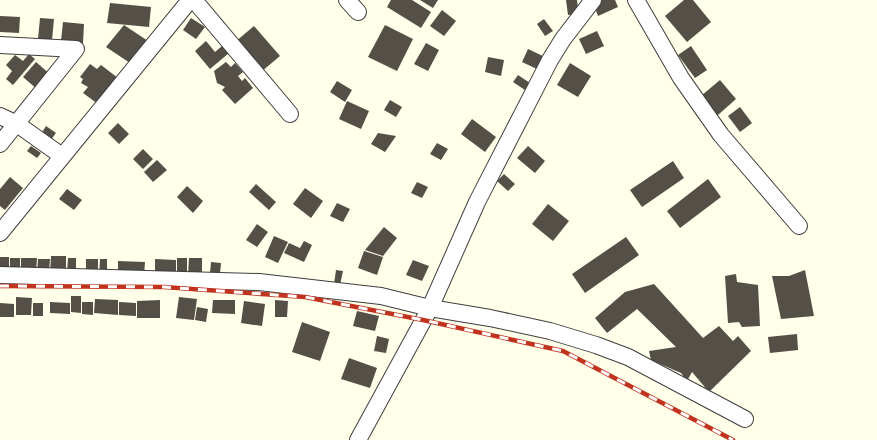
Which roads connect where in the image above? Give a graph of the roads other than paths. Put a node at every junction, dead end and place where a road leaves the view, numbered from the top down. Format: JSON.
{"nodes":[{"id":1,"x":190,"y":0,"type":"edge"},
{"id":2,"x":194,"y":0,"type":"edge"},
{"id":3,"x":347,"y":0,"type":"edge"},
{"id":4,"x":593,"y":0,"type":"edge"},
{"id":5,"x":636,"y":0,"type":"edge"},
{"id":6,"x":358,"y":12,"type":"dead end"},
{"id":7,"x":3,"y":49,"type":"edge"},
{"id":8,"x":290,"y":114,"type":"dead end"},
{"id":9,"x":0,"y":116,"type":"edge"},
{"id":10,"x":17,"y":124,"type":"junction"},
{"id":11,"x":0,"y":144,"type":"edge"},
{"id":12,"x":62,"y":156,"type":"junction"},
{"id":13,"x":799,"y":226,"type":"dead end"},
{"id":14,"x":0,"y":233,"type":"edge"},
{"id":15,"x":0,"y":275,"type":"edge"},
{"id":16,"x":430,"y":308,"type":"junction"},
{"id":17,"x":745,"y":419,"type":"dead end"},
{"id":18,"x":358,"y":440,"type":"edge"}],
"edges":[{"from":1,"to":12,"type":"street"},
{"from":2,"to":8,"type":"street"},
{"from":3,"to":6,"type":"street"},
{"from":4,"to":16,"type":"street"},
{"from":5,"to":13,"type":"street"},
{"from":7,"to":10,"type":"street"},
{"from":9,"to":10,"type":"street"},
{"from":10,"to":11,"type":"street"},
{"from":10,"to":12,"type":"street"},
{"from":12,"to":14,"type":"street"},
{"from":15,"to":16,"type":"street"},
{"from":16,"to":17,"type":"street"},
{"from":16,"to":18,"type":"street"}]}
